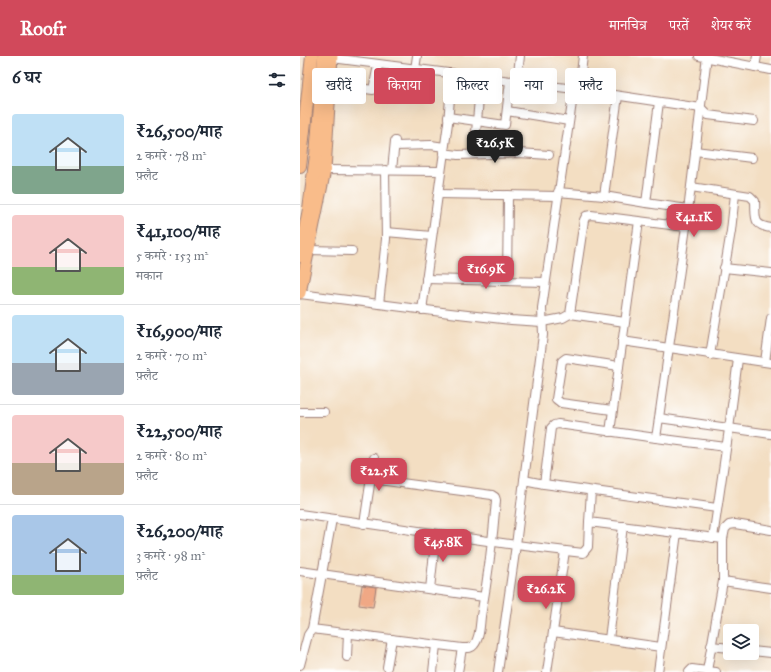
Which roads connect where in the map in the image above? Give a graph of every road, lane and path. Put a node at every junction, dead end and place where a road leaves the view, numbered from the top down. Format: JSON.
{"nodes":[{"id":1,"x":312,"y":56,"type":"edge"},
{"id":2,"x":417,"y":56,"type":"edge"},
{"id":3,"x":520,"y":56,"type":"edge"},
{"id":4,"x":583,"y":56,"type":"edge"},
{"id":5,"x":705,"y":56,"type":"edge"},
{"id":6,"x":756,"y":56,"type":"edge"},
{"id":7,"x":329,"y":57,"type":"edge"},
{"id":8,"x":378,"y":64,"type":"junction"},
{"id":9,"x":755,"y":67,"type":"junction"},
{"id":10,"x":329,"y":68,"type":"edge"},
{"id":11,"x":408,"y":68,"type":"edge"},
{"id":12,"x":415,"y":68,"type":"edge"},
{"id":13,"x":517,"y":68,"type":"edge"},
{"id":14,"x":581,"y":68,"type":"edge"},
{"id":15,"x":771,"y":70,"type":"edge"},
{"id":16,"x":366,"y":89,"type":"edge"},
{"id":17,"x":618,"y":96,"type":"joint"},
{"id":18,"x":510,"y":99,"type":"edge"},
{"id":19,"x":659,"y":102,"type":"junction"},
{"id":20,"x":329,"y":104,"type":"edge"},
{"id":21,"x":449,"y":104,"type":"edge"},
{"id":22,"x":479,"y":104,"type":"edge"},
{"id":23,"x":573,"y":104,"type":"edge"},
{"id":24,"x":701,"y":108,"type":"junction"},
{"id":25,"x":507,"y":111,"type":"junction"},
{"id":26,"x":448,"y":117,"type":"junction"},
{"id":27,"x":477,"y":121,"type":"junction"},
{"id":28,"x":569,"y":121,"type":"junction"},
{"id":29,"x":754,"y":121,"type":"dead end"},
{"id":30,"x":444,"y":150,"type":"junction"},
{"id":31,"x":695,"y":151,"type":"junction"},
{"id":32,"x":474,"y":154,"type":"junction"},
{"id":33,"x":549,"y":155,"type":"dead end"},
{"id":34,"x":752,"y":158,"type":"dead end"},
{"id":35,"x":300,"y":167,"type":"edge"},
{"id":36,"x":325,"y":170,"type":"junction"},
{"id":37,"x":389,"y":170,"type":"junction"},
{"id":38,"x":441,"y":171,"type":"junction"},
{"id":39,"x":691,"y":187,"type":"junction"},
{"id":40,"x":438,"y":194,"type":"junction"},
{"id":41,"x":558,"y":194,"type":"junction"},
{"id":42,"x":735,"y":194,"type":"junction"},
{"id":43,"x":508,"y":195,"type":"junction"},
{"id":44,"x":604,"y":196,"type":"junction"},
{"id":45,"x":646,"y":202,"type":"junction"},
{"id":46,"x":688,"y":209,"type":"junction"},
{"id":47,"x":639,"y":221,"type":"junction"},
{"id":48,"x":686,"y":226,"type":"junction"},
{"id":49,"x":771,"y":228,"type":"edge"},
{"id":50,"x":386,"y":232,"type":"junction"},
{"id":51,"x":432,"y":236,"type":"junction"},
{"id":52,"x":352,"y":251,"type":"dead end"},
{"id":53,"x":304,"y":253,"type":"edge"},
{"id":54,"x":724,"y":268,"type":"junction"},
{"id":55,"x":771,"y":273,"type":"edge"},
{"id":56,"x":426,"y":279,"type":"junction"},
{"id":57,"x":507,"y":281,"type":"junction"},
{"id":58,"x":546,"y":282,"type":"junction"},
{"id":59,"x":300,"y":293,"type":"edge"},
{"id":60,"x":379,"y":304,"type":"junction"},
{"id":61,"x":422,"y":310,"type":"junction"},
{"id":62,"x":570,"y":314,"type":"junction"},
{"id":63,"x":771,"y":318,"type":"edge"},
{"id":64,"x":542,"y":322,"type":"junction"},
{"id":65,"x":625,"y":322,"type":"junction"},
{"id":66,"x":622,"y":341,"type":"junction"},
{"id":67,"x":668,"y":348,"type":"junction"},
{"id":68,"x":710,"y":355,"type":"junction"},
{"id":69,"x":738,"y":359,"type":"junction"},
{"id":70,"x":768,"y":363,"type":"edge"},
{"id":71,"x":619,"y":366,"type":"junction"},
{"id":72,"x":612,"y":410,"type":"junction"},
{"id":73,"x":300,"y":412,"type":"edge"},
{"id":74,"x":324,"y":412,"type":"dead end"},
{"id":75,"x":659,"y":418,"type":"junction"},
{"id":76,"x":729,"y":429,"type":"junction"},
{"id":77,"x":610,"y":432,"type":"junction"},
{"id":78,"x":771,"y":434,"type":"edge"},
{"id":79,"x":656,"y":438,"type":"junction"},
{"id":80,"x":726,"y":447,"type":"junction"},
{"id":81,"x":374,"y":458,"type":"dead end"},
{"id":82,"x":371,"y":479,"type":"junction"},
{"id":83,"x":524,"y":480,"type":"junction"},
{"id":84,"x":544,"y":484,"type":"junction"},
{"id":85,"x":591,"y":491,"type":"junction"},
{"id":86,"x":716,"y":508,"type":"junction"},
{"id":87,"x":300,"y":514,"type":"edge"},
{"id":88,"x":332,"y":519,"type":"junction"},
{"id":89,"x":589,"y":522,"type":"junction"},
{"id":90,"x":364,"y":524,"type":"junction"},
{"id":91,"x":623,"y":526,"type":"junction"},
{"id":92,"x":771,"y":530,"type":"edge"},
{"id":93,"x":677,"y":533,"type":"junction"},
{"id":94,"x":436,"y":534,"type":"junction"},
{"id":95,"x":713,"y":538,"type":"junction"},
{"id":96,"x":723,"y":539,"type":"junction"},
{"id":97,"x":492,"y":542,"type":"junction"},
{"id":98,"x":516,"y":545,"type":"junction"},
{"id":99,"x":565,"y":551,"type":"junction"},
{"id":100,"x":300,"y":574,"type":"edge"},
{"id":101,"x":323,"y":574,"type":"junction"},
{"id":102,"x":723,"y":581,"type":"junction"},
{"id":103,"x":771,"y":588,"type":"edge"},
{"id":104,"x":430,"y":589,"type":"junction"},
{"id":105,"x":484,"y":597,"type":"junction"},
{"id":106,"x":312,"y":629,"type":"junction"},
{"id":107,"x":553,"y":632,"type":"junction"},
{"id":108,"x":348,"y":633,"type":"junction"},
{"id":109,"x":392,"y":639,"type":"junction"},
{"id":110,"x":609,"y":639,"type":"junction"},
{"id":111,"x":303,"y":643,"type":"edge"},
{"id":112,"x":436,"y":645,"type":"junction"},
{"id":113,"x":711,"y":646,"type":"junction"},
{"id":114,"x":661,"y":647,"type":"junction"},
{"id":115,"x":723,"y":647,"type":"edge"},
{"id":116,"x":462,"y":648,"type":"junction"},
{"id":117,"x":759,"y":652,"type":"edge"},
{"id":118,"x":771,"y":653,"type":"edge"},
{"id":119,"x":347,"y":656,"type":"dead end"},
{"id":120,"x":300,"y":665,"type":"edge"},
{"id":121,"x":387,"y":667,"type":"dead end"},
{"id":122,"x":706,"y":671,"type":"edge"},
{"id":123,"x":433,"y":672,"type":"edge"},
{"id":124,"x":458,"y":672,"type":"edge"},
{"id":125,"x":498,"y":672,"type":"edge"},
{"id":126,"x":547,"y":672,"type":"edge"},
{"id":127,"x":658,"y":672,"type":"edge"},
{"id":128,"x":689,"y":672,"type":"edge"},
{"id":129,"x":716,"y":672,"type":"edge"}],
"edges":[{"from":1,"to":35,"type":"highway"},
{"from":2,"to":12,"type":"street"},
{"from":3,"to":13,"type":"street"},
{"from":4,"to":14,"type":"street"},
{"from":5,"to":9,"type":"street"},
{"from":5,"to":24,"type":"street"},
{"from":6,"to":9,"type":"street"},
{"from":7,"to":8,"type":"street"},
{"from":7,"to":10,"type":"main road"},
{"from":7,"to":53,"type":"highway"},
{"from":8,"to":11,"type":"street"},
{"from":8,"to":16,"type":"street"},
{"from":9,"to":15,"type":"street"},
{"from":17,"to":19,"type":"street"},
{"from":17,"to":44,"type":"street"},
{"from":18,"to":25,"type":"street"},
{"from":19,"to":24,"type":"street"},
{"from":19,"to":45,"type":"street"},
{"from":20,"to":36,"type":"main road"},
{"from":21,"to":26,"type":"street"},
{"from":22,"to":27,"type":"street"},
{"from":23,"to":28,"type":"street"},
{"from":24,"to":29,"type":"street"},
{"from":24,"to":31,"type":"street"},
{"from":25,"to":27,"type":"street"},
{"from":25,"to":28,"type":"street"},
{"from":26,"to":27,"type":"street"},
{"from":26,"to":30,"type":"street"},
{"from":27,"to":32,"type":"street"},
{"from":28,"to":41,"type":"street"},
{"from":30,"to":32,"type":"street"},
{"from":30,"to":37,"type":"street"},
{"from":30,"to":38,"type":"street"},
{"from":31,"to":34,"type":"street"},
{"from":31,"to":39,"type":"street"},
{"from":32,"to":33,"type":"street"},
{"from":36,"to":37,"type":"street"},
{"from":36,"to":53,"type":"main road"},
{"from":37,"to":38,"type":"street"},
{"from":37,"to":50,"type":"street"},
{"from":38,"to":40,"type":"street"},
{"from":39,"to":42,"type":"street"},
{"from":39,"to":46,"type":"street"},
{"from":40,"to":43,"type":"street"},
{"from":40,"to":51,"type":"street"},
{"from":41,"to":43,"type":"street"},
{"from":41,"to":44,"type":"street"},
{"from":41,"to":58,"type":"street"},
{"from":42,"to":49,"type":"street"},
{"from":42,"to":54,"type":"street"},
{"from":43,"to":57,"type":"street"},
{"from":44,"to":45,"type":"street"},
{"from":45,"to":46,"type":"street"},
{"from":46,"to":48,"type":"street"},
{"from":47,"to":48,"type":"street"},
{"from":47,"to":62,"type":"street"},
{"from":47,"to":65,"type":"street"},
{"from":48,"to":67,"type":"street"},
{"from":50,"to":51,"type":"street"},
{"from":50,"to":60,"type":"street"},
{"from":51,"to":56,"type":"street"},
{"from":52,"to":53,"type":"street"},
{"from":53,"to":59,"type":"main road"},
{"from":54,"to":55,"type":"street"},
{"from":54,"to":68,"type":"street"},
{"from":56,"to":57,"type":"street"},
{"from":56,"to":61,"type":"street"},
{"from":57,"to":58,"type":"street"},
{"from":58,"to":64,"type":"street"},
{"from":59,"to":60,"type":"street"},
{"from":60,"to":61,"type":"street"},
{"from":61,"to":64,"type":"street"},
{"from":62,"to":64,"type":"street"},
{"from":62,"to":65,"type":"street"},
{"from":63,"to":70,"type":"street"},
{"from":64,"to":83,"type":"street"},
{"from":65,"to":66,"type":"street"},
{"from":66,"to":67,"type":"street"},
{"from":66,"to":71,"type":"street"},
{"from":67,"to":68,"type":"street"},
{"from":67,"to":75,"type":"street"},
{"from":68,"to":69,"type":"street"},
{"from":69,"to":70,"type":"street"},
{"from":69,"to":76,"type":"street"},
{"from":71,"to":72,"type":"street"},
{"from":71,"to":72,"type":"street"},
{"from":72,"to":77,"type":"street"},
{"from":73,"to":74,"type":"street"},
{"from":75,"to":76,"type":"street"},
{"from":75,"to":79,"type":"street"},
{"from":76,"to":78,"type":"street"},
{"from":76,"to":80,"type":"street"},
{"from":77,"to":79,"type":"street"},
{"from":77,"to":84,"type":"street"},
{"from":79,"to":80,"type":"street"},
{"from":80,"to":86,"type":"street"},
{"from":81,"to":82,"type":"street"},
{"from":82,"to":90,"type":"street"},
{"from":82,"to":97,"type":"street"},
{"from":83,"to":84,"type":"street"},
{"from":83,"to":98,"type":"street"},
{"from":84,"to":85,"type":"street"},
{"from":85,"to":86,"type":"street"},
{"from":85,"to":89,"type":"street"},
{"from":86,"to":95,"type":"street"},
{"from":87,"to":88,"type":"street"},
{"from":88,"to":90,"type":"street"},
{"from":88,"to":101,"type":"street"},
{"from":89,"to":91,"type":"street"},
{"from":89,"to":99,"type":"street"},
{"from":90,"to":94,"type":"street"},
{"from":91,"to":93,"type":"street"},
{"from":91,"to":110,"type":"street"},
{"from":92,"to":96,"type":"street"},
{"from":93,"to":95,"type":"street"},
{"from":93,"to":114,"type":"street"},
{"from":94,"to":97,"type":"street"},
{"from":94,"to":104,"type":"street"},
{"from":95,"to":96,"type":"street"},
{"from":96,"to":102,"type":"street"},
{"from":97,"to":98,"type":"street"},
{"from":97,"to":105,"type":"street"},
{"from":98,"to":99,"type":"street"},
{"from":98,"to":125,"type":"street"},
{"from":99,"to":107,"type":"street"},
{"from":100,"to":101,"type":"street"},
{"from":101,"to":104,"type":"street"},
{"from":101,"to":106,"type":"street"},
{"from":102,"to":103,"type":"street"},
{"from":102,"to":113,"type":"street"},
{"from":104,"to":105,"type":"street"},
{"from":105,"to":116,"type":"street"},
{"from":106,"to":108,"type":"street"},
{"from":106,"to":111,"type":"street"},
{"from":107,"to":110,"type":"street"},
{"from":107,"to":126,"type":"street"},
{"from":108,"to":109,"type":"street"},
{"from":108,"to":119,"type":"street"},
{"from":109,"to":112,"type":"street"},
{"from":109,"to":121,"type":"street"},
{"from":110,"to":114,"type":"street"},
{"from":111,"to":120,"type":"street"},
{"from":112,"to":116,"type":"street"},
{"from":112,"to":123,"type":"street"},
{"from":113,"to":115,"type":"street"},
{"from":113,"to":122,"type":"street"},
{"from":114,"to":127,"type":"street"},
{"from":116,"to":124,"type":"street"},
{"from":117,"to":118,"type":"street"},
{"from":122,"to":128,"type":"street"},
{"from":122,"to":129,"type":"street"}]}
